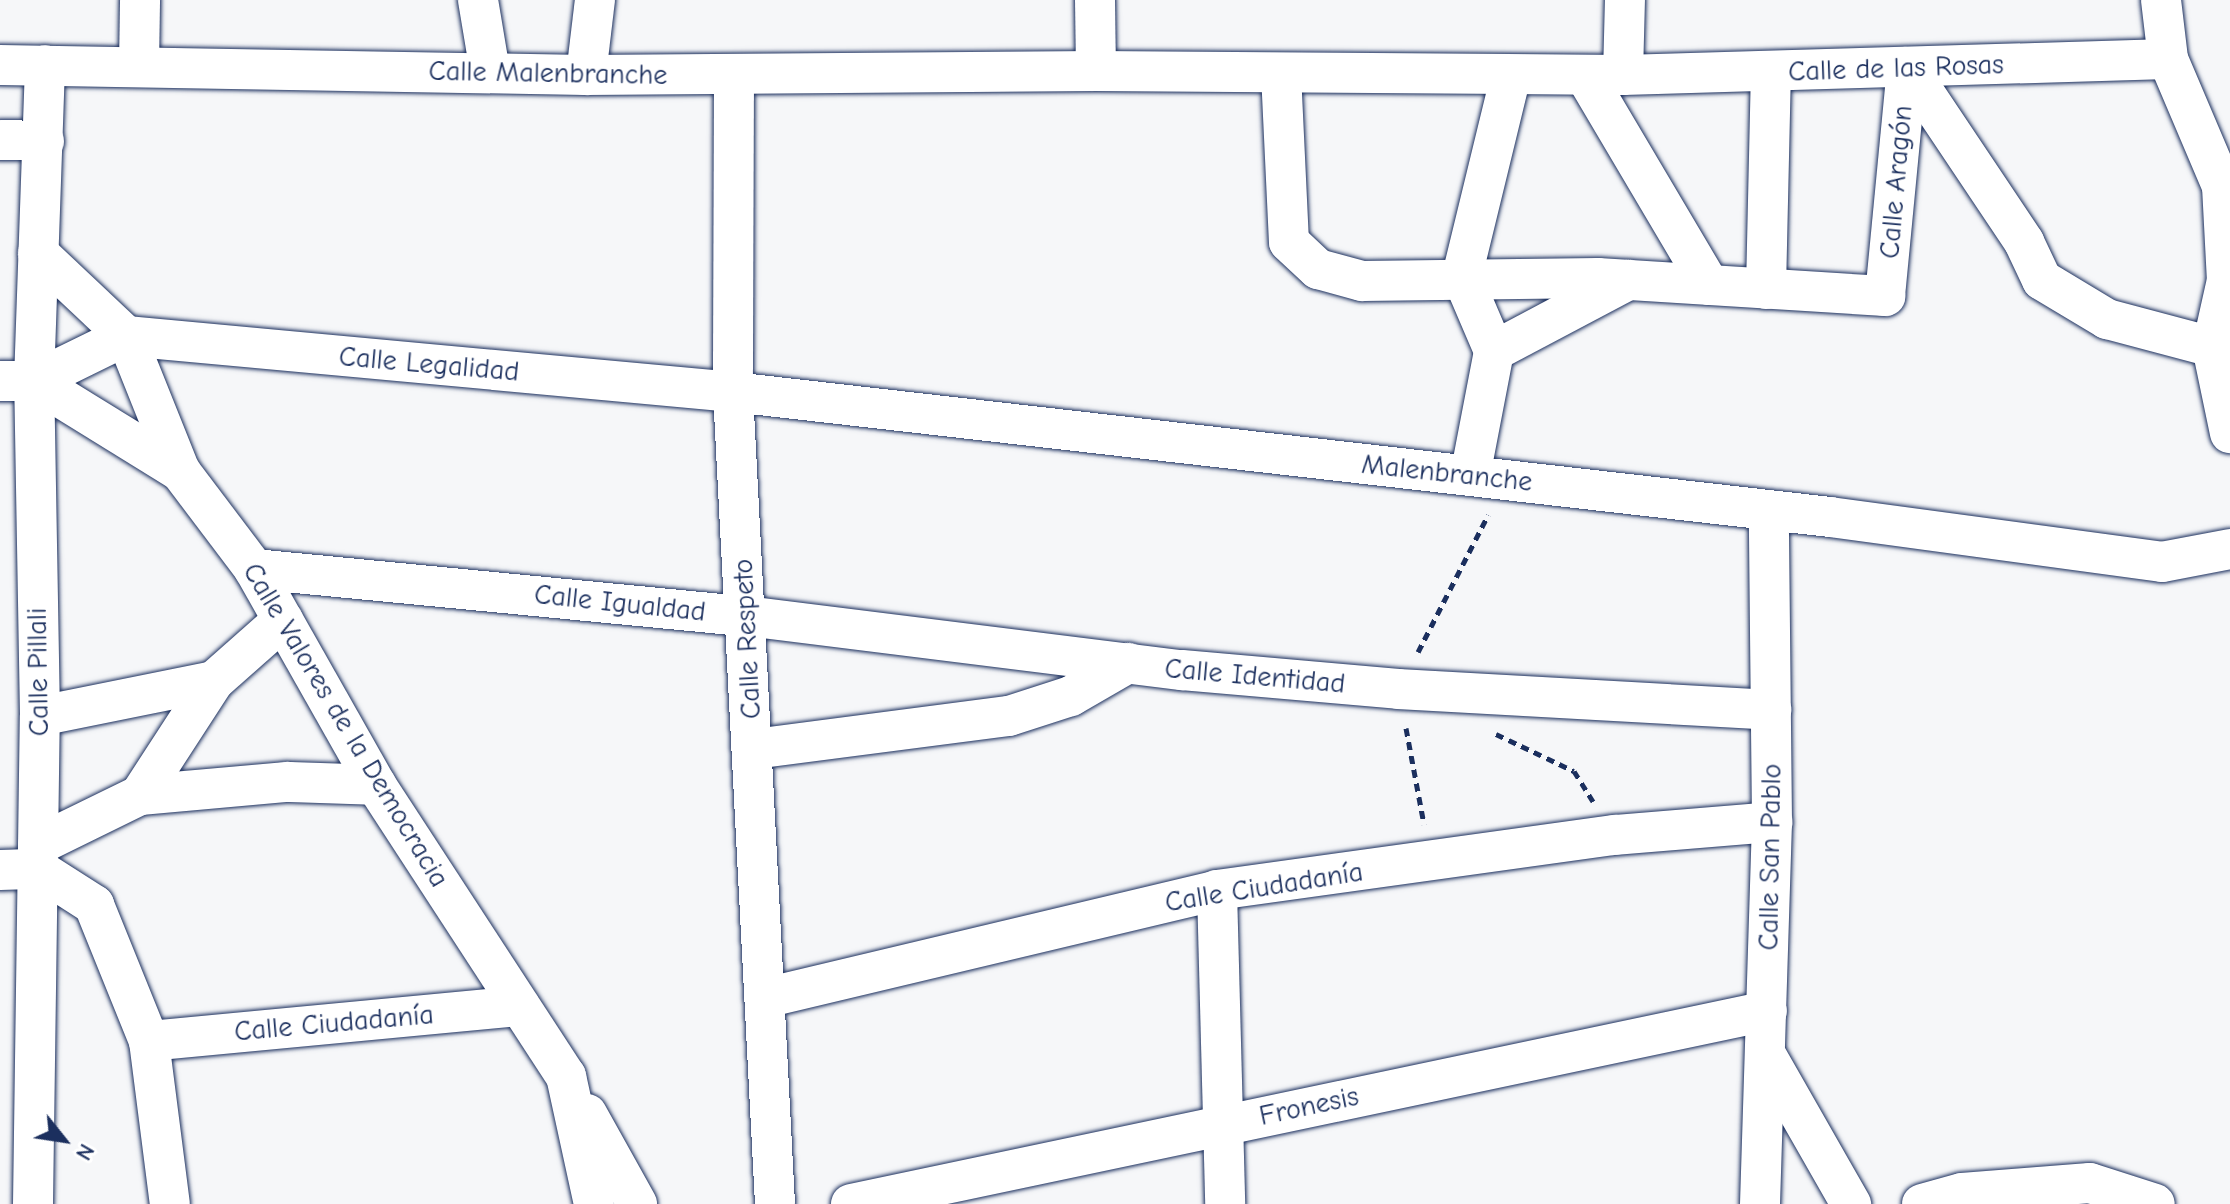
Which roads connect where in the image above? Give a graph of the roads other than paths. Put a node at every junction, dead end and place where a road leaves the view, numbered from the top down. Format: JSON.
{"nodes":[{"id":1,"x":140,"y":0,"type":"edge"},
{"id":2,"x":478,"y":0,"type":"edge"},
{"id":3,"x":595,"y":0,"type":"edge"},
{"id":4,"x":1095,"y":0,"type":"edge"},
{"id":5,"x":1625,"y":0,"type":"edge"},
{"id":6,"x":2161,"y":0,"type":"edge"},
{"id":7,"x":2168,"y":59,"type":"junction"},
{"id":8,"x":0,"y":65,"type":"edge"},
{"id":9,"x":45,"y":65,"type":"junction"},
{"id":10,"x":139,"y":66,"type":"junction"},
{"id":11,"x":1907,"y":67,"type":"junction"},
{"id":12,"x":1096,"y":71,"type":"junction"},
{"id":13,"x":490,"y":72,"type":"junction"},
{"id":14,"x":1281,"y":73,"type":"junction"},
{"id":15,"x":1771,"y":73,"type":"junction"},
{"id":16,"x":734,"y":74,"type":"junction"},
{"id":17,"x":586,"y":75,"type":"junction"},
{"id":18,"x":1511,"y":75,"type":"junction"},
{"id":19,"x":1604,"y":75,"type":"junction"},
{"id":20,"x":0,"y":140,"type":"edge"},
{"id":21,"x":44,"y":141,"type":"junction"},
{"id":22,"x":38,"y":253,"type":"junction"},
{"id":23,"x":1462,"y":276,"type":"junction"},
{"id":24,"x":1628,"y":280,"type":"junction"},
{"id":25,"x":1709,"y":285,"type":"junction"},
{"id":26,"x":1766,"y":289,"type":"junction"},
{"id":27,"x":126,"y":336,"type":"junction"},
{"id":28,"x":2212,"y":347,"type":"junction"},
{"id":29,"x":1494,"y":351,"type":"junction"},
{"id":30,"x":17,"y":381,"type":"edge"},
{"id":31,"x":733,"y":392,"type":"junction"},
{"id":32,"x":2230,"y":433,"type":"edge"},
{"id":33,"x":180,"y":471,"type":"junction"},
{"id":34,"x":1470,"y":476,"type":"junction"},
{"id":35,"x":1769,"y":510,"type":"junction"},
{"id":36,"x":2230,"y":549,"type":"edge"},
{"id":37,"x":254,"y":569,"type":"junction"},
{"id":38,"x":746,"y":616,"type":"junction"},
{"id":39,"x":283,"y":620,"type":"junction"},
{"id":40,"x":1128,"y":663,"type":"junction"},
{"id":41,"x":214,"y":681,"type":"junction"},
{"id":42,"x":1771,"y":710,"type":"junction"},
{"id":43,"x":40,"y":716,"type":"junction"},
{"id":44,"x":754,"y":749,"type":"junction"},
{"id":45,"x":376,"y":785,"type":"junction"},
{"id":46,"x":140,"y":795,"type":"junction"},
{"id":47,"x":1772,"y":822,"type":"junction"},
{"id":48,"x":25,"y":862,"type":"edge"},
{"id":49,"x":1217,"y":890,"type":"junction"},
{"id":50,"x":765,"y":998,"type":"junction"},
{"id":51,"x":519,"y":1006,"type":"junction"},
{"id":52,"x":1767,"y":1011,"type":"junction"},
{"id":53,"x":149,"y":1041,"type":"junction"},
{"id":54,"x":1766,"y":1055,"type":"junction"},
{"id":55,"x":566,"y":1076,"type":"junction"},
{"id":56,"x":1223,"y":1124,"type":"junction"},
{"id":57,"x":33,"y":1204,"type":"edge"},
{"id":58,"x":170,"y":1204,"type":"edge"},
{"id":59,"x":594,"y":1204,"type":"edge"},
{"id":60,"x":637,"y":1204,"type":"edge"},
{"id":61,"x":775,"y":1204,"type":"edge"},
{"id":62,"x":851,"y":1204,"type":"edge"},
{"id":63,"x":1225,"y":1204,"type":"edge"},
{"id":64,"x":1760,"y":1204,"type":"edge"},
{"id":65,"x":1851,"y":1204,"type":"edge"},
{"id":66,"x":1922,"y":1204,"type":"edge"},
{"id":67,"x":2155,"y":1204,"type":"edge"}],
"edges":[{"from":1,"to":10,"type":"street"},
{"from":2,"to":13,"type":"street"},
{"from":3,"to":17,"type":"street"},
{"from":4,"to":12,"type":"street"},
{"from":5,"to":19,"type":"street"},
{"from":6,"to":7,"type":"street"},
{"from":7,"to":11,"type":"street","name":"Calle de las Rosas"},
{"from":7,"to":28,"type":"street"},
{"from":8,"to":9,"type":"street","name":"Calle Malenbranche"},
{"from":9,"to":10,"type":"street","name":"Calle Malenbranche"},
{"from":9,"to":21,"type":"street","name":"Calle Pillali"},
{"from":10,"to":13,"type":"street","name":"Calle Malenbranche"},
{"from":11,"to":15,"type":"street","name":"Calle de las Rosas"},
{"from":11,"to":26,"type":"street","name":"Calle Aragón"},
{"from":11,"to":28,"type":"street"},
{"from":12,"to":14,"type":"street"},
{"from":12,"to":16,"type":"street","name":"Calle Malenbranche"},
{"from":13,"to":17,"type":"street","name":"Calle Malenbranche"},
{"from":14,"to":18,"type":"street"},
{"from":14,"to":23,"type":"street"},
{"from":15,"to":19,"type":"street","name":"Calle de las Rosas"},
{"from":15,"to":26,"type":"street"},
{"from":16,"to":17,"type":"street","name":"Calle Malenbranche"},
{"from":16,"to":31,"type":"street","name":"Calle Respeto"},
{"from":18,"to":19,"type":"street"},
{"from":18,"to":23,"type":"street"},
{"from":19,"to":25,"type":"street"},
{"from":20,"to":21,"type":"street"},
{"from":21,"to":22,"type":"street","name":"Calle Pillali"},
{"from":22,"to":27,"type":"street"},
{"from":22,"to":30,"type":"street","name":"Calle Pillali"},
{"from":23,"to":24,"type":"street"},
{"from":23,"to":29,"type":"street"},
{"from":24,"to":25,"type":"street"},
{"from":24,"to":29,"type":"street"},
{"from":25,"to":26,"type":"street"},
{"from":27,"to":30,"type":"street"},
{"from":27,"to":31,"type":"street","name":"Calle Legalidad"},
{"from":27,"to":33,"type":"street","name":"Calle Valores de la Democracia"},
{"from":28,"to":32,"type":"street"},
{"from":29,"to":34,"type":"street"},
{"from":30,"to":33,"type":"street"},
{"from":30,"to":43,"type":"street","name":"Calle Pillali"},
{"from":31,"to":34,"type":"street","name":"Malenbranche"},
{"from":31,"to":38,"type":"street","name":"Calle Respeto"},
{"from":33,"to":37,"type":"street","name":"Calle Valores de la Democracia"},
{"from":34,"to":35,"type":"street","name":"Malenbranche"},
{"from":35,"to":36,"type":"street","name":"Malenbranche"},
{"from":35,"to":42,"type":"street","name":"Calle San Pablo"},
{"from":37,"to":38,"type":"street","name":"Calle Igualdad"},
{"from":37,"to":39,"type":"street","name":"Calle Valores de la Democracia"},
{"from":38,"to":40,"type":"street","name":"Calle Igualdad"},
{"from":38,"to":44,"type":"street","name":"Calle Respeto"},
{"from":39,"to":41,"type":"street"},
{"from":39,"to":45,"type":"street","name":"Calle Valores de la Democracia"},
{"from":40,"to":42,"type":"street","name":"Calle Identidad"},
{"from":40,"to":44,"type":"street","name":"Calle Identidad"},
{"from":41,"to":43,"type":"street"},
{"from":41,"to":46,"type":"street"},
{"from":42,"to":47,"type":"street","name":"Calle San Pablo"},
{"from":43,"to":48,"type":"street","name":"Calle Pillali"},
{"from":44,"to":50,"type":"street","name":"Calle Respeto"},
{"from":45,"to":46,"type":"street"},
{"from":45,"to":51,"type":"street","name":"Calle Valores de la Democracia"},
{"from":46,"to":48,"type":"street"},
{"from":47,"to":49,"type":"street","name":"Calle Ciudadanía"},
{"from":47,"to":52,"type":"street","name":"Calle San Pablo"},
{"from":48,"to":53,"type":"street"},
{"from":48,"to":57,"type":"street","name":"Calle Pillali"},
{"from":49,"to":50,"type":"street","name":"Calle Ciudadanía"},
{"from":49,"to":56,"type":"street"},
{"from":50,"to":61,"type":"street","name":"Calle Respeto"},
{"from":51,"to":53,"type":"street","name":"Calle Ciudadanía"},
{"from":51,"to":55,"type":"street","name":"Calle Valores de la Democracia"},
{"from":52,"to":54,"type":"street","name":"Calle San Pablo"},
{"from":52,"to":56,"type":"street","name":"Fronesis"},
{"from":53,"to":58,"type":"street"},
{"from":54,"to":64,"type":"street","name":"Calle San Pablo"},
{"from":54,"to":65,"type":"street"},
{"from":55,"to":59,"type":"street","name":"Calle Valores de la Democracia"},
{"from":55,"to":60,"type":"street"},
{"from":56,"to":62,"type":"street","name":"Fronesis"},
{"from":56,"to":63,"type":"street"},
{"from":66,"to":67,"type":"street"}]}
